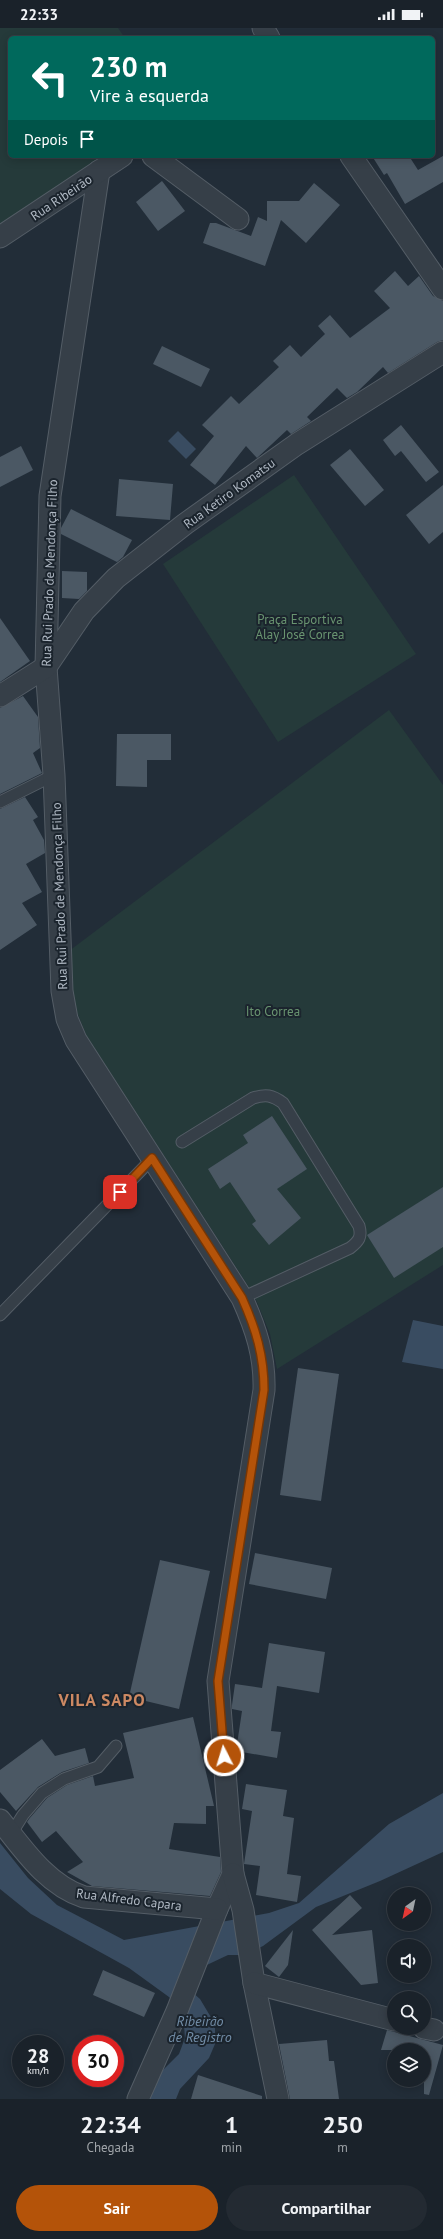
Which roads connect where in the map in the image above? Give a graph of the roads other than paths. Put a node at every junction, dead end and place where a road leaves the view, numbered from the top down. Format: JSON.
{"nodes":[{"id":1,"x":119,"y":158,"type":"edge"},
{"id":2,"x":156,"y":158,"type":"edge"},
{"id":3,"x":352,"y":158,"type":"edge"},
{"id":4,"x":99,"y":171,"type":"junction"},
{"id":5,"x":238,"y":219,"type":"dead end"},
{"id":6,"x":0,"y":237,"type":"edge"},
{"id":7,"x":443,"y":289,"type":"edge"},
{"id":8,"x":443,"y":352,"type":"edge"},
{"id":9,"x":46,"y":667,"type":"junction"},
{"id":10,"x":0,"y":696,"type":"edge"},
{"id":11,"x":54,"y":775,"type":"junction"},
{"id":12,"x":0,"y":802,"type":"edge"},
{"id":13,"x":182,"y":1142,"type":"dead end"},
{"id":14,"x":152,"y":1158,"type":"junction"},
{"id":15,"x":242,"y":1298,"type":"junction"},
{"id":16,"x":0,"y":1315,"type":"edge"},
{"id":17,"x":116,"y":1746,"type":"dead end"},
{"id":18,"x":6,"y":1827,"type":"edge"},
{"id":19,"x":234,"y":1874,"type":"junction"},
{"id":20,"x":214,"y":1915,"type":"junction"},
{"id":21,"x":253,"y":1976,"type":"junction"},
{"id":22,"x":387,"y":2018,"type":"edge"},
{"id":23,"x":138,"y":2099,"type":"edge"},
{"id":24,"x":278,"y":2099,"type":"edge"}],
"edges":[{"from":1,"to":4,"type":"street","name":"Rua Ribeirão"},
{"from":2,"to":5,"type":"street"},
{"from":3,"to":7,"type":"street"},
{"from":4,"to":6,"type":"street","name":"Rua Ribeirão"},
{"from":4,"to":9,"type":"street","name":"Rua Rui Prado de Mendonça Filho"},
{"from":8,"to":9,"type":"street","name":"Rua Ketiro Komatsu"},
{"from":9,"to":10,"type":"street"},
{"from":9,"to":11,"type":"street","name":"Rua Rui Prado de Mendonça Filho"},
{"from":11,"to":12,"type":"lane"},
{"from":11,"to":14,"type":"street","name":"Rua Rui Prado de Mendonça Filho"},
{"from":13,"to":15,"type":"lane"},
{"from":14,"to":15,"type":"street","name":"Rua Rui Prado de Mendonça Filho"},
{"from":14,"to":16,"type":"lane"},
{"from":15,"to":19,"type":"street","name":"Rua Rui Prado de Mendonça Filho"},
{"from":17,"to":18,"type":"lane"},
{"from":18,"to":20,"type":"street","name":"Rua Alfredo Capara"},
{"from":19,"to":20,"type":"street"},
{"from":19,"to":21,"type":"street","name":"Rua Rui Prado de Mendonça Filho"},
{"from":20,"to":23,"type":"street"},
{"from":21,"to":22,"type":"street"},
{"from":21,"to":24,"type":"street","name":"Rua Rui Prado de Mendonça Filho"}]}
